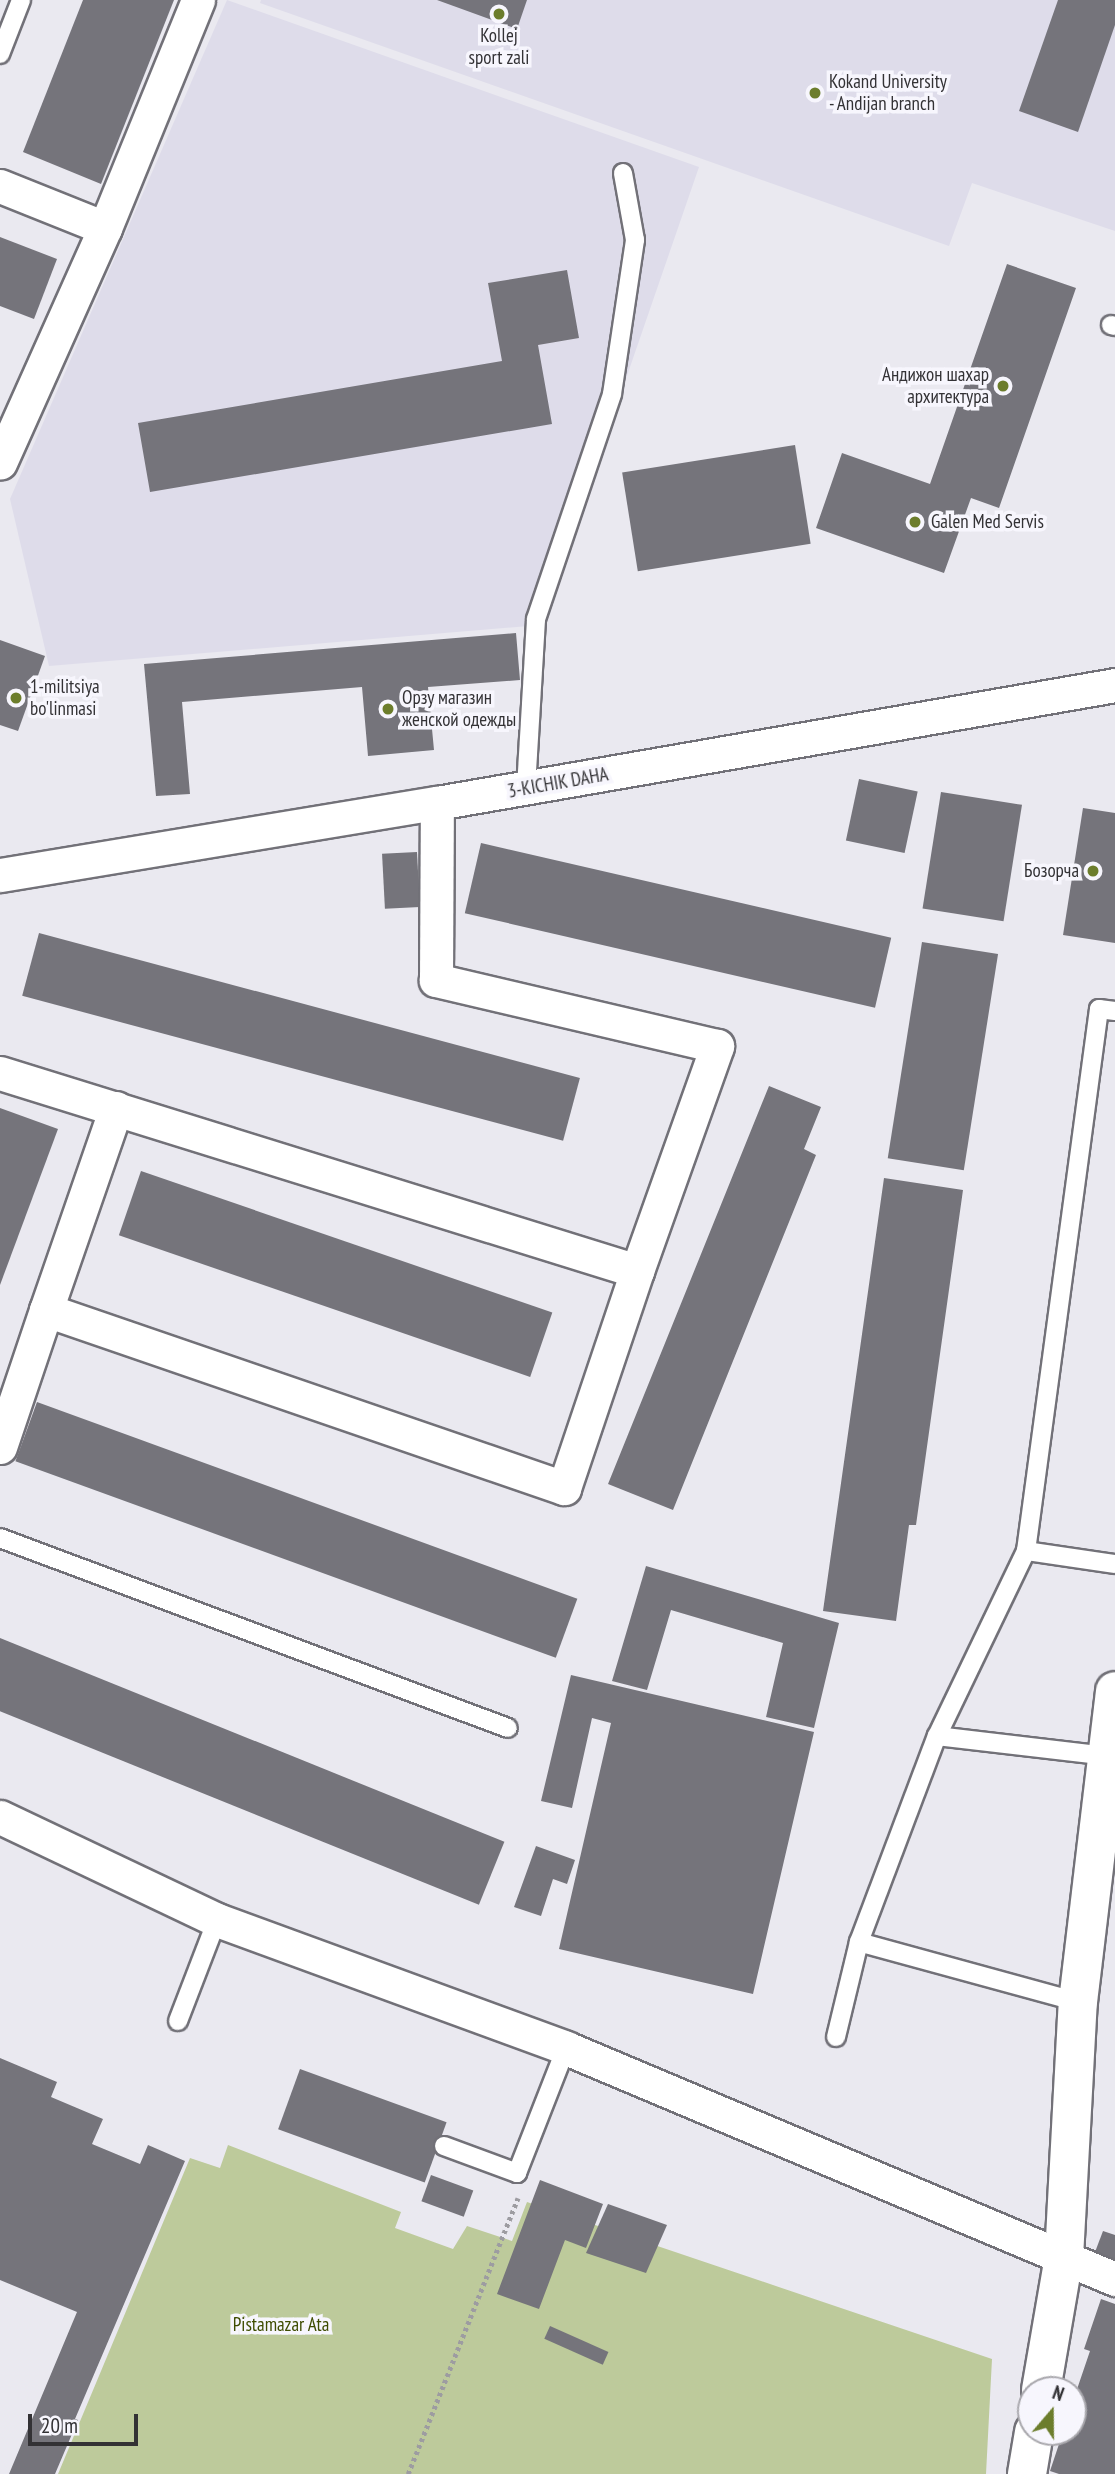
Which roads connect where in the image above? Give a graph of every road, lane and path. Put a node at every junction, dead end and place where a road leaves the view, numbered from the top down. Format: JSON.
{"nodes":[{"id":1,"x":21,"y":0,"type":"edge"},
{"id":2,"x":198,"y":0,"type":"edge"},
{"id":3,"x":0,"y":54,"type":"edge"},
{"id":4,"x":622,"y":173,"type":"dead end"},
{"id":5,"x":0,"y":186,"type":"edge"},
{"id":6,"x":105,"y":228,"type":"junction"},
{"id":7,"x":10,"y":415,"type":"edge"},
{"id":8,"x":0,"y":463,"type":"edge"},
{"id":9,"x":1115,"y":685,"type":"edge"},
{"id":10,"x":526,"y":788,"type":"junction"},
{"id":11,"x":438,"y":803,"type":"junction"},
{"id":12,"x":0,"y":875,"type":"edge"},
{"id":13,"x":1115,"y":1011,"type":"edge"},
{"id":14,"x":0,"y":1073,"type":"edge"},
{"id":15,"x":117,"y":1108,"type":"junction"},
{"id":16,"x":637,"y":1271,"type":"junction"},
{"id":17,"x":46,"y":1310,"type":"junction"},
{"id":18,"x":0,"y":1447,"type":"edge"},
{"id":19,"x":0,"y":1538,"type":"edge"},
{"id":20,"x":1026,"y":1551,"type":"junction"},
{"id":21,"x":1115,"y":1564,"type":"edge"},
{"id":22,"x":1115,"y":1690,"type":"edge"},
{"id":23,"x":508,"y":1728,"type":"dead end"},
{"id":24,"x":937,"y":1737,"type":"junction"},
{"id":25,"x":1106,"y":1756,"type":"junction"},
{"id":26,"x":0,"y":1816,"type":"edge"},
{"id":27,"x":1102,"y":1883,"type":"edge"},
{"id":28,"x":217,"y":1920,"type":"junction"},
{"id":29,"x":859,"y":1942,"type":"junction"},
{"id":30,"x":1078,"y":2002,"type":"junction"},
{"id":31,"x":178,"y":2021,"type":"dead end"},
{"id":32,"x":836,"y":2037,"type":"dead end"},
{"id":33,"x":566,"y":2048,"type":"junction"},
{"id":34,"x":444,"y":2146,"type":"dead end"},
{"id":35,"x":517,"y":2173,"type":"junction"},
{"id":36,"x":1064,"y":2257,"type":"junction"},
{"id":37,"x":1115,"y":2279,"type":"edge"},
{"id":38,"x":1043,"y":2376,"type":"edge"},
{"id":39,"x":1032,"y":2446,"type":"edge"},
{"id":40,"x":408,"y":2474,"type":"edge"},
{"id":41,"x":1027,"y":2474,"type":"edge"}],
"edges":[{"from":1,"to":3,"type":"lane"},
{"from":2,"to":6,"type":"street"},
{"from":4,"to":10,"type":"lane"},
{"from":5,"to":6,"type":"street"},
{"from":6,"to":7,"type":"street"},
{"from":7,"to":8,"type":"street"},
{"from":9,"to":10,"type":"street","name":"3-KICHIK DAHA"},
{"from":10,"to":11,"type":"street","name":"3-KICHIK DAHA"},
{"from":11,"to":12,"type":"street","name":"3-KICHIK DAHA"},
{"from":11,"to":16,"type":"street"},
{"from":13,"to":20,"type":"lane"},
{"from":14,"to":15,"type":"street"},
{"from":15,"to":16,"type":"street"},
{"from":15,"to":17,"type":"street"},
{"from":16,"to":17,"type":"street"},
{"from":17,"to":18,"type":"street"},
{"from":19,"to":23,"type":"lane"},
{"from":20,"to":21,"type":"lane"},
{"from":20,"to":24,"type":"lane"},
{"from":22,"to":25,"type":"street"},
{"from":24,"to":25,"type":"lane"},
{"from":24,"to":29,"type":"lane"},
{"from":25,"to":27,"type":"street"},
{"from":26,"to":28,"type":"street"},
{"from":27,"to":30,"type":"street"},
{"from":28,"to":31,"type":"lane"},
{"from":28,"to":33,"type":"street"},
{"from":29,"to":30,"type":"lane"},
{"from":29,"to":32,"type":"lane"},
{"from":30,"to":36,"type":"street"},
{"from":33,"to":35,"type":"lane"},
{"from":33,"to":36,"type":"street"},
{"from":34,"to":35,"type":"lane"},
{"from":35,"to":40,"type":"path"},
{"from":36,"to":37,"type":"street"},
{"from":36,"to":38,"type":"street"},
{"from":39,"to":41,"type":"street"}]}
